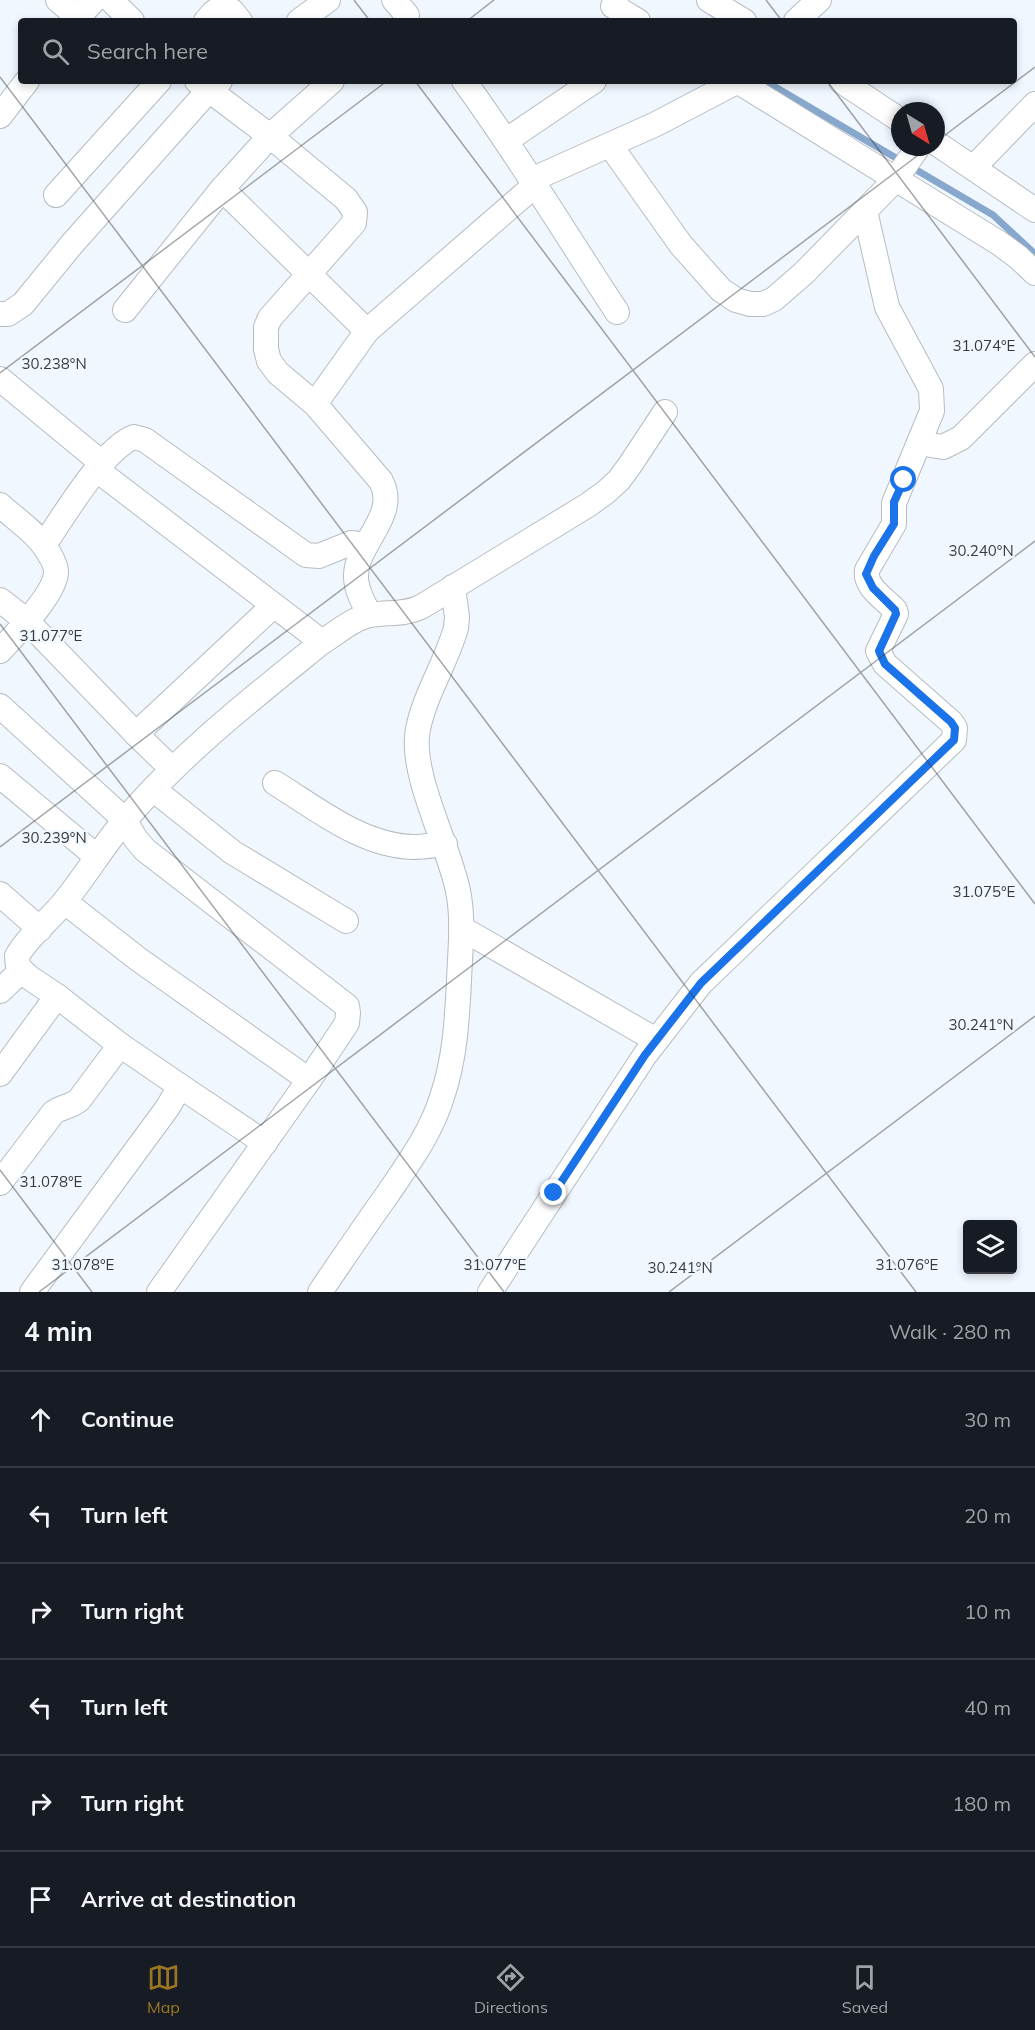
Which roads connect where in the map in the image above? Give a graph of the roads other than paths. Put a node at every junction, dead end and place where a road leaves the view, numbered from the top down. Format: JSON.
{"nodes":[{"id":1,"x":58,"y":0,"type":"edge"},
{"id":2,"x":94,"y":0,"type":"edge"},
{"id":3,"x":111,"y":0,"type":"edge"},
{"id":4,"x":328,"y":0,"type":"edge"},
{"id":5,"x":709,"y":0,"type":"edge"},
{"id":6,"x":819,"y":0,"type":"edge"},
{"id":7,"x":611,"y":2,"type":"edge"},
{"id":8,"x":75,"y":18,"type":"edge"},
{"id":9,"x":77,"y":18,"type":"edge"},
{"id":10,"x":129,"y":18,"type":"edge"},
{"id":11,"x":209,"y":18,"type":"edge"},
{"id":12,"x":238,"y":18,"type":"edge"},
{"id":13,"x":303,"y":18,"type":"edge"},
{"id":14,"x":634,"y":18,"type":"edge"},
{"id":15,"x":739,"y":18,"type":"edge"},
{"id":16,"x":798,"y":18,"type":"edge"},
{"id":17,"x":25,"y":84,"type":"edge"},
{"id":18,"x":156,"y":84,"type":"edge"},
{"id":19,"x":208,"y":84,"type":"edge"},
{"id":20,"x":329,"y":84,"type":"edge"},
{"id":21,"x":466,"y":84,"type":"edge"},
{"id":22,"x":590,"y":84,"type":"edge"},
{"id":23,"x":736,"y":84,"type":"edge"},
{"id":24,"x":743,"y":84,"type":"edge"},
{"id":25,"x":845,"y":84,"type":"edge"},
{"id":26,"x":1035,"y":104,"type":"edge"},
{"id":27,"x":891,"y":114,"type":"edge"},
{"id":28,"x":0,"y":116,"type":"edge"},
{"id":29,"x":270,"y":136,"type":"junction"},
{"id":30,"x":507,"y":140,"type":"junction"},
{"id":31,"x":610,"y":145,"type":"junction"},
{"id":32,"x":945,"y":149,"type":"edge"},
{"id":33,"x":912,"y":156,"type":"edge"},
{"id":34,"x":973,"y":168,"type":"junction"},
{"id":35,"x":896,"y":179,"type":"junction"},
{"id":36,"x":532,"y":183,"type":"junction"},
{"id":37,"x":222,"y":189,"type":"junction"},
{"id":38,"x":56,"y":195,"type":"dead end"},
{"id":39,"x":1033,"y":204,"type":"edge"},
{"id":40,"x":865,"y":211,"type":"junction"},
{"id":41,"x":1035,"y":273,"type":"edge"},
{"id":42,"x":307,"y":274,"type":"junction"},
{"id":43,"x":125,"y":310,"type":"dead end"},
{"id":44,"x":617,"y":312,"type":"dead end"},
{"id":45,"x":0,"y":314,"type":"edge"},
{"id":46,"x":367,"y":331,"type":"junction"},
{"id":47,"x":1035,"y":363,"type":"edge"},
{"id":48,"x":0,"y":379,"type":"edge"},
{"id":49,"x":315,"y":404,"type":"junction"},
{"id":50,"x":666,"y":412,"type":"dead end"},
{"id":51,"x":919,"y":443,"type":"junction"},
{"id":52,"x":100,"y":467,"type":"junction"},
{"id":53,"x":0,"y":505,"type":"edge"},
{"id":54,"x":44,"y":545,"type":"junction"},
{"id":55,"x":366,"y":545,"type":"junction"},
{"id":56,"x":453,"y":587,"type":"junction"},
{"id":57,"x":0,"y":600,"type":"edge"},
{"id":58,"x":273,"y":606,"type":"junction"},
{"id":59,"x":370,"y":615,"type":"junction"},
{"id":60,"x":27,"y":621,"type":"junction"},
{"id":61,"x":322,"y":642,"type":"junction"},
{"id":62,"x":0,"y":651,"type":"edge"},
{"id":63,"x":0,"y":706,"type":"edge"},
{"id":64,"x":136,"y":734,"type":"junction"},
{"id":65,"x":172,"y":769,"type":"junction"},
{"id":66,"x":0,"y":776,"type":"edge"},
{"id":67,"x":274,"y":783,"type":"dead end"},
{"id":68,"x":153,"y":789,"type":"junction"},
{"id":69,"x":125,"y":820,"type":"junction"},
{"id":70,"x":445,"y":844,"type":"junction"},
{"id":71,"x":96,"y":856,"type":"junction"},
{"id":72,"x":0,"y":894,"type":"edge"},
{"id":73,"x":65,"y":902,"type":"junction"},
{"id":74,"x":346,"y":921,"type":"dead end"},
{"id":75,"x":40,"y":928,"type":"junction"},
{"id":76,"x":461,"y":928,"type":"junction"},
{"id":77,"x":21,"y":971,"type":"junction"},
{"id":78,"x":0,"y":991,"type":"edge"},
{"id":79,"x":57,"y":996,"type":"junction"},
{"id":80,"x":656,"y":1040,"type":"junction"},
{"id":81,"x":120,"y":1045,"type":"junction"},
{"id":82,"x":0,"y":1074,"type":"edge"},
{"id":83,"x":309,"y":1080,"type":"junction"},
{"id":84,"x":180,"y":1086,"type":"junction"},
{"id":85,"x":265,"y":1143,"type":"junction"},
{"id":86,"x":0,"y":1183,"type":"edge"},
{"id":87,"x":32,"y":1292,"type":"edge"},
{"id":88,"x":159,"y":1292,"type":"edge"},
{"id":89,"x":320,"y":1292,"type":"edge"},
{"id":90,"x":490,"y":1292,"type":"edge"}],
"edges":[{"from":1,"to":8,"type":"street"},
{"from":2,"to":9,"type":"street"},
{"from":3,"to":10,"type":"street"},
{"from":4,"to":13,"type":"street"},
{"from":5,"to":15,"type":"street"},
{"from":6,"to":16,"type":"street"},
{"from":7,"to":14,"type":"street"},
{"from":11,"to":12,"type":"street"},
{"from":17,"to":28,"type":"street"},
{"from":18,"to":38,"type":"street"},
{"from":19,"to":29,"type":"street"},
{"from":19,"to":45,"type":"street"},
{"from":20,"to":29,"type":"street"},
{"from":21,"to":30,"type":"street"},
{"from":22,"to":30,"type":"street"},
{"from":23,"to":31,"type":"street"},
{"from":24,"to":35,"type":"street"},
{"from":25,"to":27,"type":"street"},
{"from":26,"to":34,"type":"street"},
{"from":29,"to":37,"type":"street"},
{"from":29,"to":42,"type":"street"},
{"from":30,"to":36,"type":"street"},
{"from":31,"to":36,"type":"street"},
{"from":31,"to":40,"type":"street"},
{"from":32,"to":34,"type":"street"},
{"from":33,"to":35,"type":"street"},
{"from":34,"to":39,"type":"street"},
{"from":35,"to":40,"type":"street"},
{"from":35,"to":41,"type":"street"},
{"from":36,"to":44,"type":"street"},
{"from":36,"to":46,"type":"street"},
{"from":37,"to":42,"type":"street"},
{"from":37,"to":43,"type":"street"},
{"from":40,"to":51,"type":"street"},
{"from":42,"to":46,"type":"street"},
{"from":42,"to":49,"type":"street"},
{"from":46,"to":49,"type":"street"},
{"from":47,"to":51,"type":"street"},
{"from":48,"to":52,"type":"street"},
{"from":49,"to":55,"type":"street"},
{"from":50,"to":56,"type":"street"},
{"from":51,"to":80,"type":"street"},
{"from":52,"to":54,"type":"street"},
{"from":52,"to":55,"type":"street"},
{"from":52,"to":58,"type":"street"},
{"from":53,"to":54,"type":"street"},
{"from":54,"to":60,"type":"street"},
{"from":55,"to":59,"type":"street"},
{"from":56,"to":59,"type":"street"},
{"from":56,"to":70,"type":"street"},
{"from":57,"to":60,"type":"street"},
{"from":58,"to":61,"type":"street"},
{"from":58,"to":64,"type":"street"},
{"from":59,"to":61,"type":"street"},
{"from":60,"to":62,"type":"street"},
{"from":60,"to":64,"type":"street"},
{"from":61,"to":65,"type":"street"},
{"from":63,"to":69,"type":"street"},
{"from":64,"to":65,"type":"street"},
{"from":65,"to":68,"type":"street"},
{"from":66,"to":71,"type":"street"},
{"from":67,"to":70,"type":"street"},
{"from":68,"to":69,"type":"street"},
{"from":68,"to":74,"type":"street"},
{"from":69,"to":71,"type":"street"},
{"from":69,"to":83,"type":"street"},
{"from":70,"to":76,"type":"street"},
{"from":71,"to":73,"type":"street"},
{"from":72,"to":75,"type":"street"},
{"from":73,"to":75,"type":"street"},
{"from":73,"to":83,"type":"street"},
{"from":75,"to":77,"type":"street"},
{"from":76,"to":80,"type":"street"},
{"from":76,"to":89,"type":"street"},
{"from":77,"to":78,"type":"street"},
{"from":77,"to":79,"type":"street"},
{"from":79,"to":81,"type":"street"},
{"from":79,"to":82,"type":"street"},
{"from":80,"to":90,"type":"street"},
{"from":81,"to":84,"type":"street"},
{"from":81,"to":86,"type":"street"},
{"from":83,"to":85,"type":"street"},
{"from":84,"to":85,"type":"street"},
{"from":84,"to":87,"type":"street"},
{"from":85,"to":88,"type":"street"}]}
